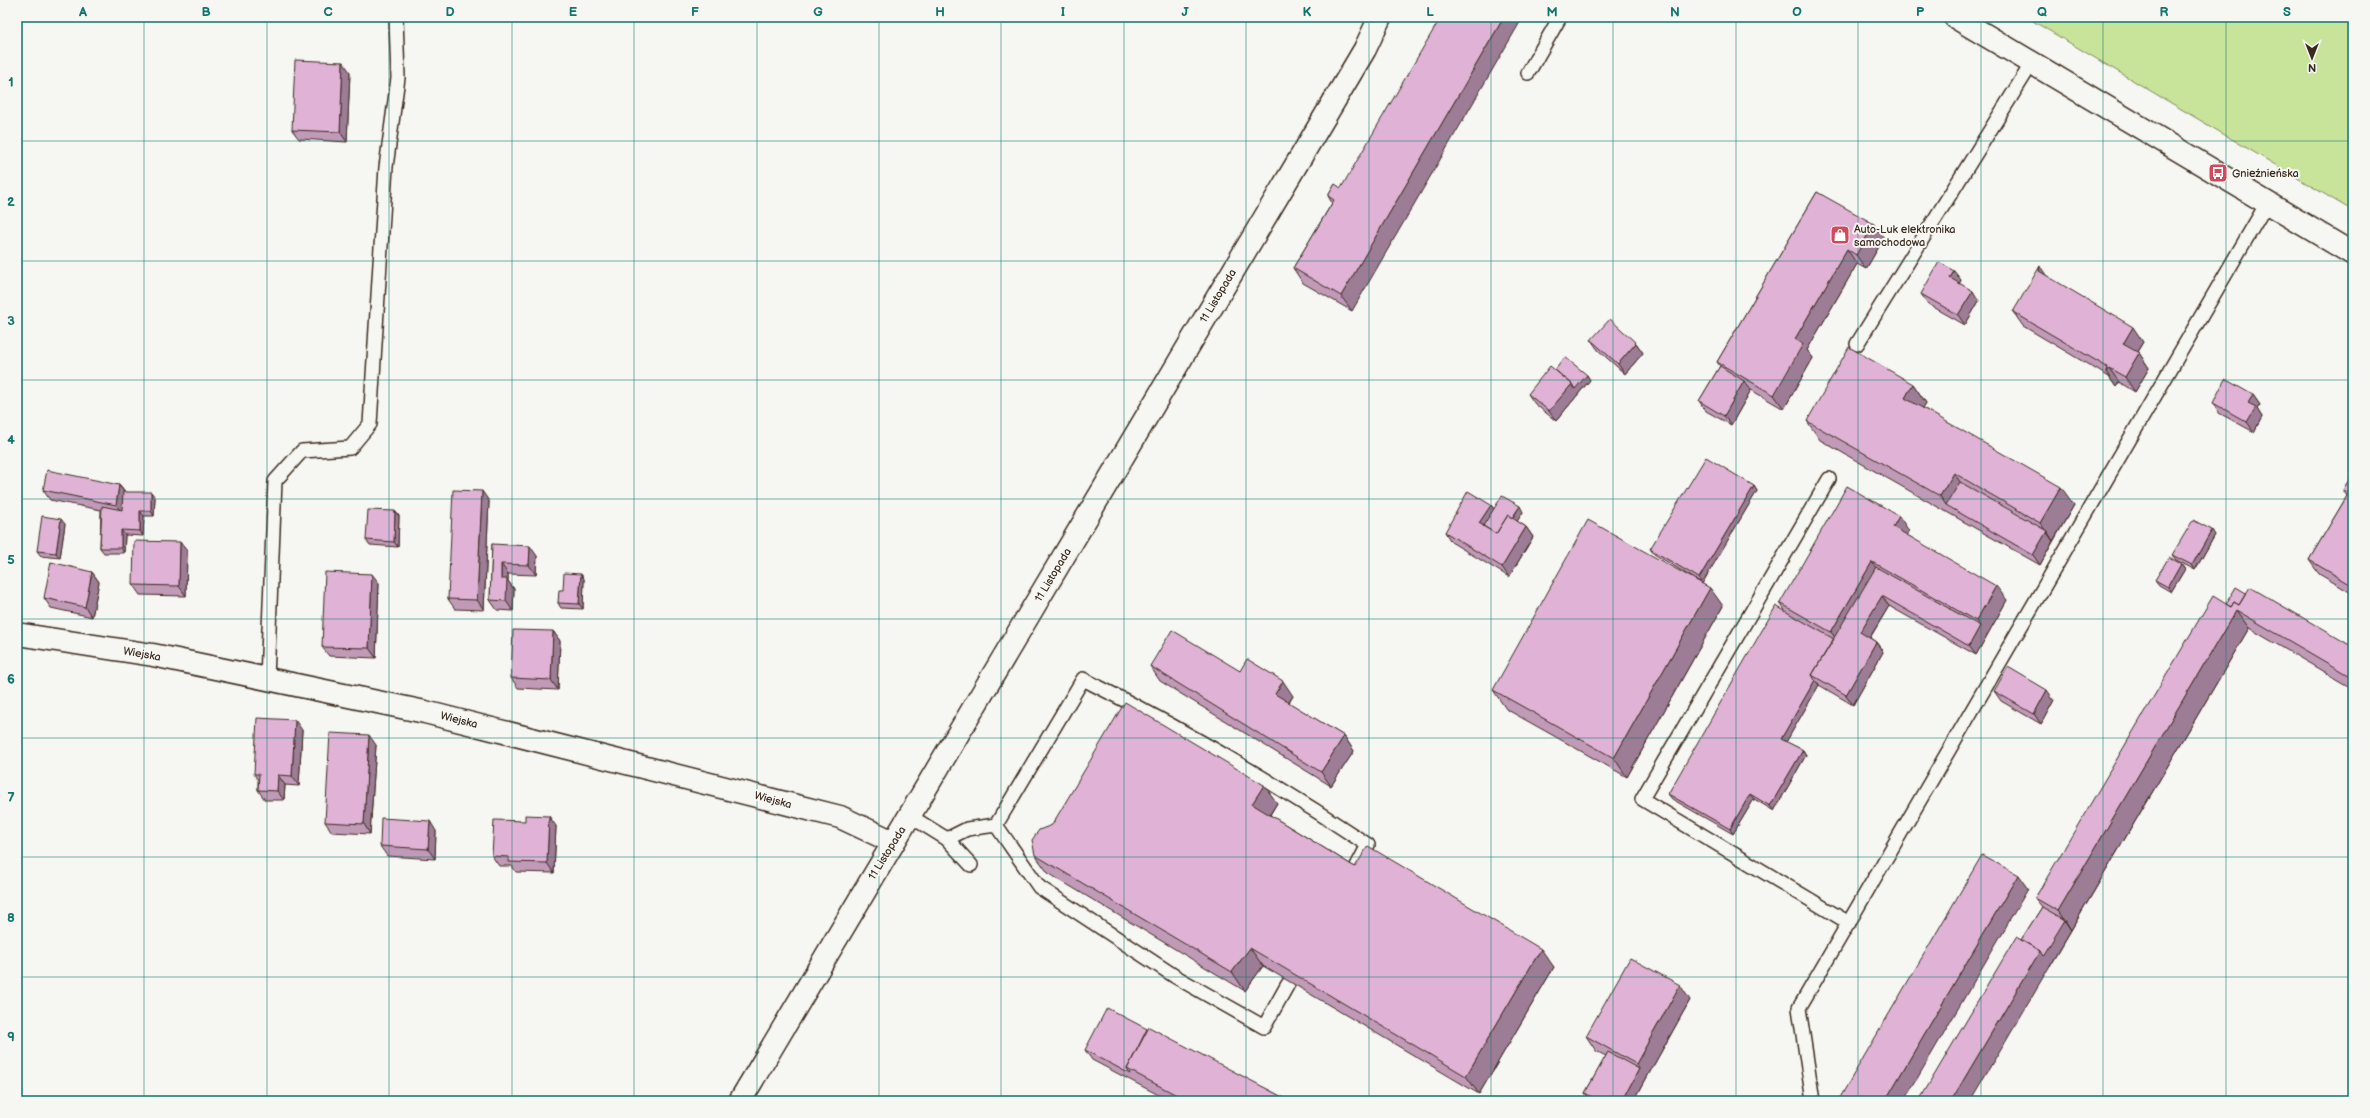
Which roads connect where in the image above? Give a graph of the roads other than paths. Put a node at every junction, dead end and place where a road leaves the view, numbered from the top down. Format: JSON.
{"nodes":[{"id":1,"x":396,"y":17,"type":"edge"},
{"id":2,"x":1380,"y":17,"type":"edge"},
{"id":3,"x":1388,"y":17,"type":"edge"},
{"id":4,"x":1560,"y":17,"type":"edge"},
{"id":5,"x":1955,"y":17,"type":"edge"},
{"id":6,"x":1365,"y":49,"type":"junction"},
{"id":7,"x":2032,"y":63,"type":"junction"},
{"id":8,"x":1528,"y":73,"type":"dead end"},
{"id":9,"x":2268,"y":203,"type":"junction"},
{"id":10,"x":2353,"y":254,"type":"edge"},
{"id":11,"x":1857,"y":344,"type":"dead end"},
{"id":12,"x":1829,"y":479,"type":"dead end"},
{"id":13,"x":17,"y":634,"type":"edge"},
{"id":14,"x":267,"y":679,"type":"junction"},
{"id":15,"x":910,"y":816,"type":"junction"},
{"id":16,"x":996,"y":825,"type":"junction"},
{"id":17,"x":947,"y":839,"type":"junction"},
{"id":18,"x":892,"y":842,"type":"junction"},
{"id":19,"x":971,"y":865,"type":"dead end"},
{"id":20,"x":1357,"y":866,"type":"edge"},
{"id":21,"x":1849,"y":923,"type":"junction"},
{"id":22,"x":1288,"y":984,"type":"edge"},
{"id":23,"x":740,"y":1101,"type":"edge"},
{"id":24,"x":1813,"y":1101,"type":"edge"}],
"edges":[{"from":1,"to":14,"type":"lane"},
{"from":2,"to":6,"type":"main road","name":"11 Listopada"},
{"from":3,"to":6,"type":"main road","name":"11 Listopada"},
{"from":4,"to":8,"type":"lane"},
{"from":5,"to":7,"type":"main road"},
{"from":6,"to":15,"type":"main road","name":"11 Listopada"},
{"from":7,"to":9,"type":"main road"},
{"from":7,"to":11,"type":"lane"},
{"from":9,"to":10,"type":"main road"},
{"from":9,"to":21,"type":"lane"},
{"from":12,"to":21,"type":"lane"},
{"from":13,"to":14,"type":"main road","name":"Wiejska"},
{"from":14,"to":18,"type":"main road","name":"Wiejska"},
{"from":15,"to":17,"type":"lane"},
{"from":15,"to":18,"type":"main road","name":"11 Listopada"},
{"from":16,"to":17,"type":"lane"},
{"from":16,"to":20,"type":"lane"},
{"from":16,"to":22,"type":"lane"},
{"from":17,"to":19,"type":"lane"},
{"from":18,"to":23,"type":"main road","name":"11 Listopada"},
{"from":21,"to":24,"type":"lane"}]}
